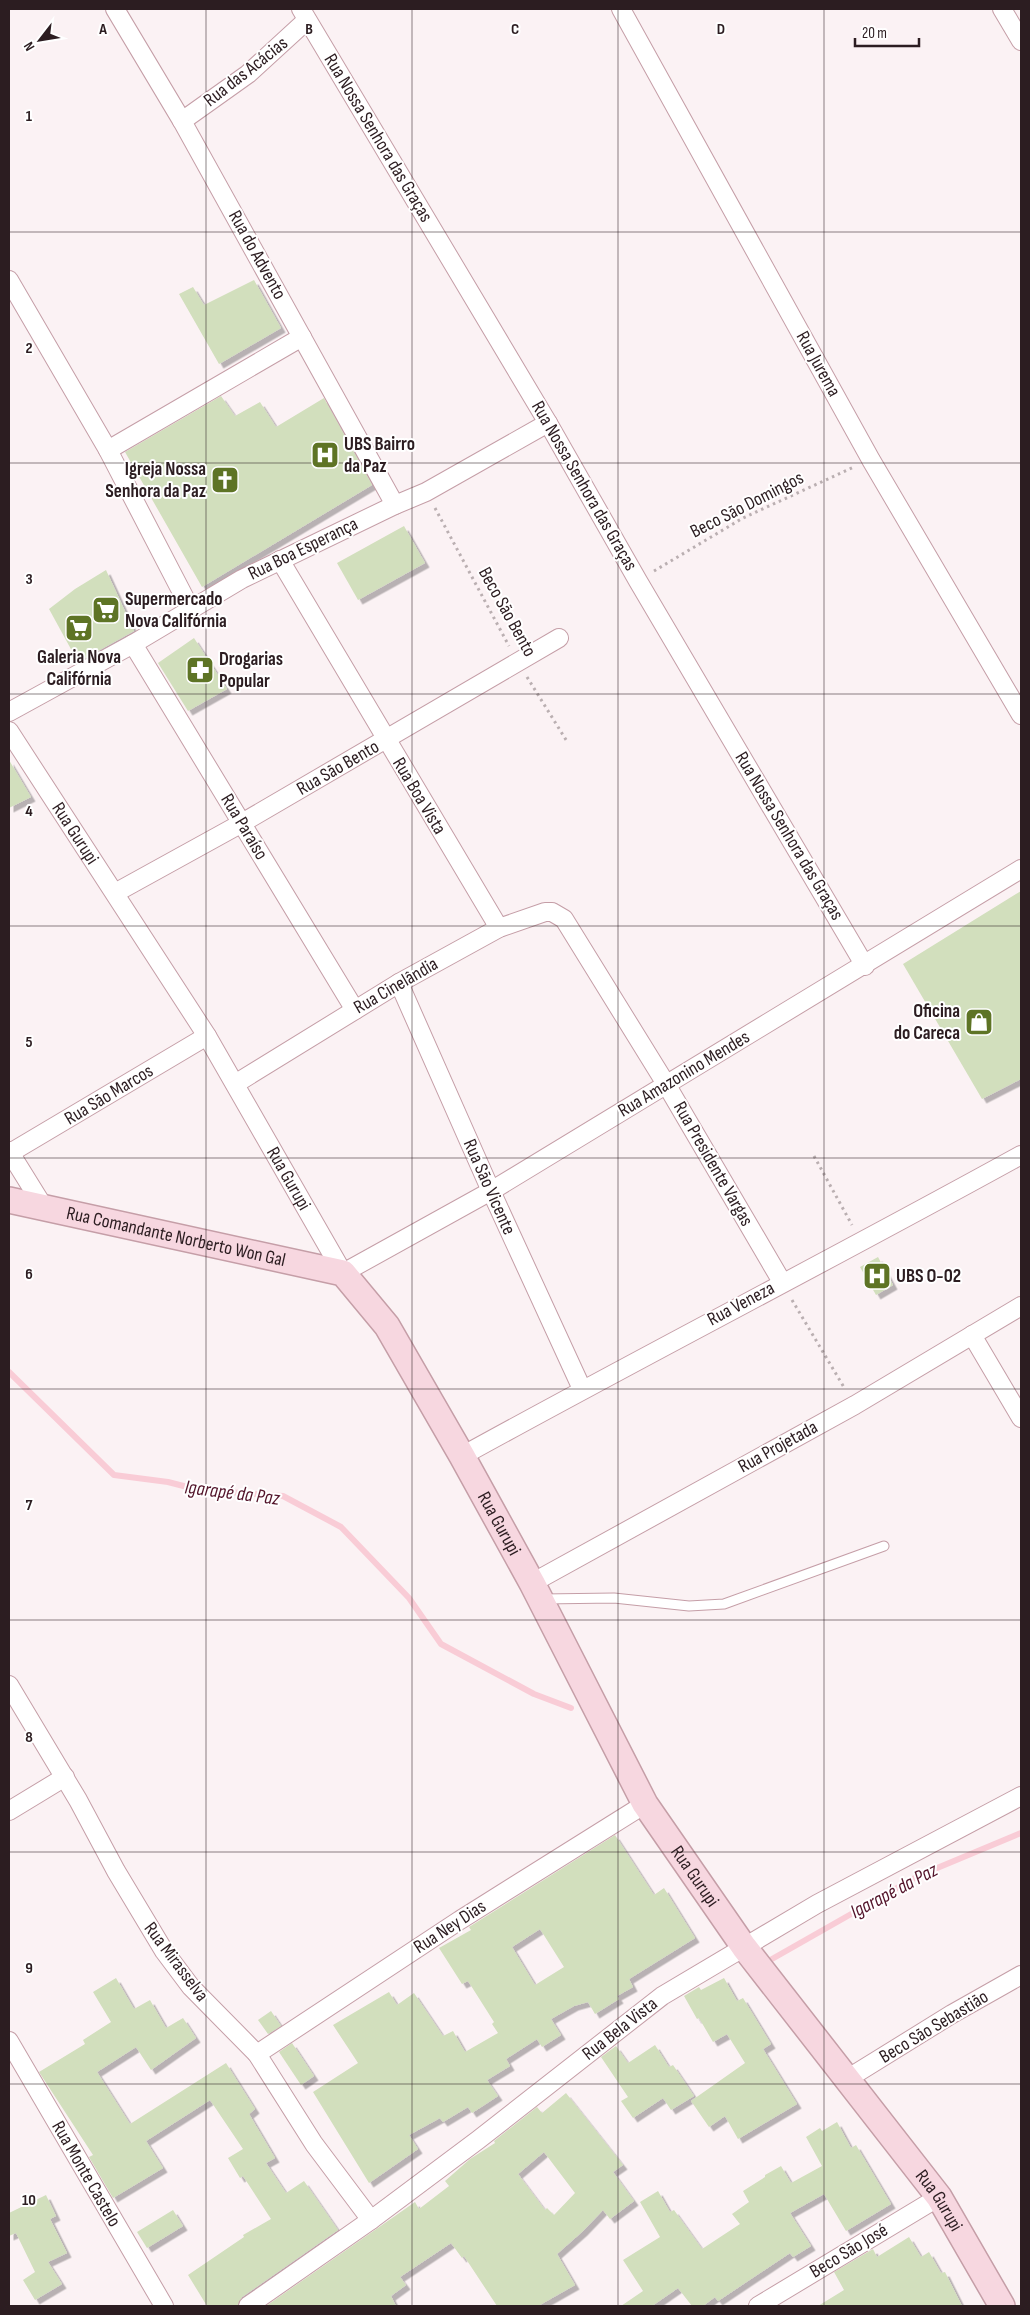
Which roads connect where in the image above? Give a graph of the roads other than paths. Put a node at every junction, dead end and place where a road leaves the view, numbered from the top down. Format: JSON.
{"nodes":[{"id":1,"x":115,"y":9,"type":"edge"},
{"id":2,"x":621,"y":9,"type":"edge"},
{"id":3,"x":1002,"y":9,"type":"edge"},
{"id":4,"x":304,"y":14,"type":"edge"},
{"id":5,"x":1021,"y":41,"type":"edge"},
{"id":6,"x":182,"y":121,"type":"junction"},
{"id":7,"x":9,"y":280,"type":"edge"},
{"id":8,"x":302,"y":337,"type":"junction"},
{"id":9,"x":548,"y":423,"type":"junction"},
{"id":10,"x":108,"y":450,"type":"junction"},
{"id":11,"x":395,"y":505,"type":"junction"},
{"id":12,"x":280,"y":560,"type":"junction"},
{"id":13,"x":190,"y":608,"type":"junction"},
{"id":14,"x":559,"y":638,"type":"dead end"},
{"id":15,"x":133,"y":644,"type":"junction"},
{"id":16,"x":9,"y":712,"type":"edge"},
{"id":17,"x":1021,"y":715,"type":"edge"},
{"id":18,"x":9,"y":731,"type":"edge"},
{"id":19,"x":386,"y":740,"type":"junction"},
{"id":20,"x":242,"y":823,"type":"junction"},
{"id":21,"x":1021,"y":869,"type":"edge"},
{"id":22,"x":115,"y":893,"type":"junction"},
{"id":23,"x":564,"y":919,"type":"joint"},
{"id":24,"x":499,"y":928,"type":"junction"},
{"id":25,"x":865,"y":966,"type":"junction"},
{"id":26,"x":400,"y":983,"type":"junction"},
{"id":27,"x":355,"y":1010,"type":"junction"},
{"id":28,"x":207,"y":1036,"type":"junction"},
{"id":29,"x":235,"y":1084,"type":"junction"},
{"id":30,"x":666,"y":1084,"type":"junction"},
{"id":31,"x":10,"y":1152,"type":"edge"},
{"id":32,"x":1021,"y":1155,"type":"edge"},
{"id":33,"x":491,"y":1191,"type":"junction"},
{"id":34,"x":9,"y":1200,"type":"edge"},
{"id":35,"x":45,"y":1209,"type":"junction"},
{"id":36,"x":343,"y":1273,"type":"junction"},
{"id":37,"x":782,"y":1282,"type":"junction"},
{"id":38,"x":1021,"y":1306,"type":"edge"},
{"id":39,"x":972,"y":1336,"type":"junction"},
{"id":40,"x":582,"y":1389,"type":"junction"},
{"id":41,"x":1021,"y":1418,"type":"edge"},
{"id":42,"x":462,"y":1456,"type":"junction"},
{"id":43,"x":884,"y":1546,"type":"dead end"},
{"id":44,"x":536,"y":1591,"type":"junction"},
{"id":45,"x":9,"y":1684,"type":"edge"},
{"id":46,"x":65,"y":1777,"type":"junction"},
{"id":47,"x":1021,"y":1796,"type":"edge"},
{"id":48,"x":645,"y":1804,"type":"junction"},
{"id":49,"x":9,"y":1810,"type":"edge"},
{"id":50,"x":744,"y":1946,"type":"junction"},
{"id":51,"x":1021,"y":1975,"type":"edge"},
{"id":52,"x":9,"y":2041,"type":"edge"},
{"id":53,"x":257,"y":2054,"type":"junction"},
{"id":54,"x":846,"y":2080,"type":"junction"},
{"id":55,"x":940,"y":2197,"type":"junction"},
{"id":56,"x":371,"y":2220,"type":"junction"},
{"id":57,"x":164,"y":2306,"type":"edge"},
{"id":58,"x":248,"y":2306,"type":"edge"},
{"id":59,"x":758,"y":2306,"type":"edge"},
{"id":60,"x":1002,"y":2306,"type":"edge"}],
"edges":[{"from":1,"to":6,"type":"street","name":"Rua do Advento"},
{"from":2,"to":17,"type":"street","name":"Rua Jurema"},
{"from":3,"to":5,"type":"street"},
{"from":4,"to":6,"type":"street","name":"Rua das Acácias"},
{"from":4,"to":9,"type":"street","name":"Rua Nossa Senhora das Graças"},
{"from":6,"to":8,"type":"street","name":"Rua do Advento"},
{"from":7,"to":10,"type":"street"},
{"from":8,"to":10,"type":"street"},
{"from":8,"to":11,"type":"street","name":"Rua do Advento"},
{"from":9,"to":11,"type":"street","name":"Rua Boa Esperança"},
{"from":9,"to":25,"type":"street","name":"Rua Nossa Senhora das Graças"},
{"from":10,"to":13,"type":"street"},
{"from":11,"to":12,"type":"street","name":"Rua Boa Esperança"},
{"from":12,"to":13,"type":"street","name":"Rua Boa Esperança"},
{"from":12,"to":19,"type":"street","name":"Rua Boa Vista"},
{"from":13,"to":15,"type":"street","name":"Rua Boa Esperança"},
{"from":14,"to":19,"type":"street","name":"Rua São Bento"},
{"from":15,"to":16,"type":"street","name":"Rua Boa Esperança"},
{"from":15,"to":20,"type":"street","name":"Rua Paraíso"},
{"from":18,"to":22,"type":"street","name":"Rua Gurupi"},
{"from":19,"to":20,"type":"street","name":"Rua São Bento"},
{"from":19,"to":24,"type":"street","name":"Rua Boa Vista"},
{"from":20,"to":22,"type":"street","name":"Rua São Bento"},
{"from":20,"to":27,"type":"street","name":"Rua Paraíso"},
{"from":21,"to":25,"type":"street","name":"Rua Amazonino Mendes"},
{"from":22,"to":28,"type":"street","name":"Rua Gurupi"},
{"from":23,"to":24,"type":"street","name":"Rua Cinelândia"},
{"from":23,"to":30,"type":"street","name":"Rua Presidente Vargas"},
{"from":24,"to":26,"type":"street","name":"Rua Cinelândia"},
{"from":25,"to":30,"type":"street","name":"Rua Amazonino Mendes"},
{"from":26,"to":27,"type":"street","name":"Rua Cinelândia"},
{"from":26,"to":33,"type":"street","name":"Rua São Vicente"},
{"from":27,"to":29,"type":"street","name":"Rua Cinelândia"},
{"from":28,"to":29,"type":"street","name":"Rua Gurupi"},
{"from":28,"to":31,"type":"street","name":"Rua São Marcos"},
{"from":29,"to":36,"type":"street","name":"Rua Gurupi"},
{"from":30,"to":33,"type":"street","name":"Rua Amazonino Mendes"},
{"from":30,"to":37,"type":"street","name":"Rua Presidente Vargas"},
{"from":31,"to":35,"type":"street"},
{"from":32,"to":37,"type":"street","name":"Rua Veneza"},
{"from":33,"to":36,"type":"street","name":"Rua Amazonino Mendes"},
{"from":33,"to":40,"type":"street","name":"Rua São Vicente"},
{"from":34,"to":35,"type":"street","name":"Rua Comandante Norberto Won Gal"},
{"from":35,"to":36,"type":"street","name":"Rua Comandante Norberto Won Gal"},
{"from":36,"to":42,"type":"street","name":"Rua Gurupi"},
{"from":37,"to":40,"type":"street","name":"Rua Veneza"},
{"from":38,"to":39,"type":"street","name":"Rua Projetada"},
{"from":39,"to":41,"type":"street"},
{"from":39,"to":44,"type":"street","name":"Rua Projetada"},
{"from":40,"to":42,"type":"street","name":"Rua Veneza"},
{"from":42,"to":44,"type":"street","name":"Rua Gurupi"},
{"from":43,"to":44,"type":"lane"},
{"from":44,"to":48,"type":"street","name":"Rua Gurupi"},
{"from":45,"to":46,"type":"street","name":"Rua Mirasselva"},
{"from":46,"to":49,"type":"street"},
{"from":46,"to":53,"type":"street","name":"Rua Mirasselva"},
{"from":47,"to":50,"type":"street","name":"Rua Bela Vista"},
{"from":48,"to":50,"type":"street","name":"Rua Gurupi"},
{"from":48,"to":53,"type":"street","name":"Rua Ney Dias"},
{"from":50,"to":54,"type":"street","name":"Rua Gurupi"},
{"from":50,"to":56,"type":"street","name":"Rua Bela Vista"},
{"from":51,"to":54,"type":"street","name":"Beco São Sebastião"},
{"from":52,"to":57,"type":"street","name":"Rua Monte Castelo"},
{"from":53,"to":56,"type":"street","name":"Rua Mirasselva"},
{"from":54,"to":55,"type":"street","name":"Rua Gurupi"},
{"from":55,"to":59,"type":"street","name":"Beco São José"},
{"from":55,"to":60,"type":"street","name":"Rua Gurupi"},
{"from":56,"to":58,"type":"street","name":"Rua Bela Vista"}]}
